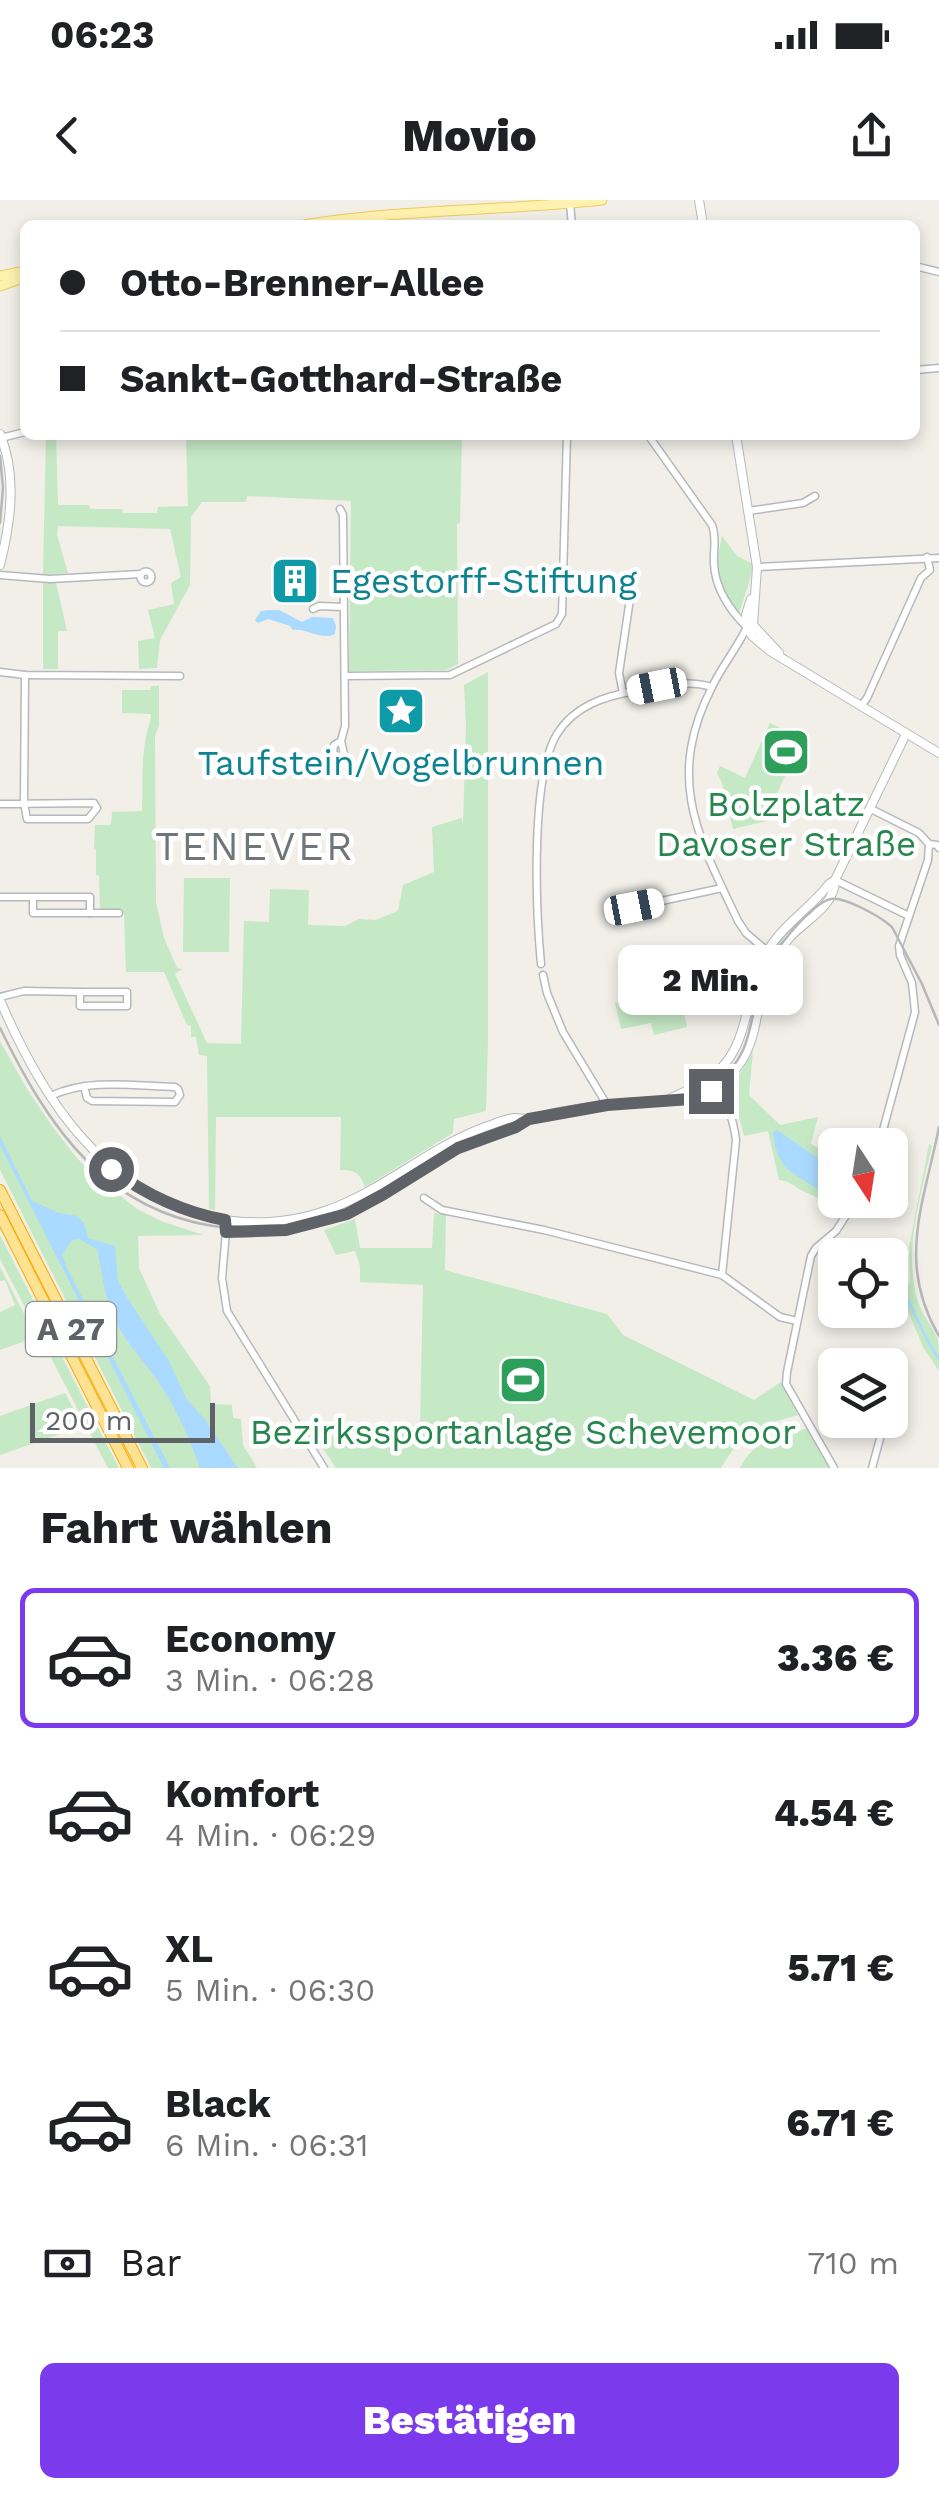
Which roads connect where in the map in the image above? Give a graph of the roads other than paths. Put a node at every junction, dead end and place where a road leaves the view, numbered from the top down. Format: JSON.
{"nodes":[{"id":1,"x":436,"y":200,"type":"edge"},
{"id":2,"x":602,"y":200,"type":"edge"},
{"id":3,"x":570,"y":204,"type":"junction"},
{"id":4,"x":436,"y":214,"type":"junction"},
{"id":5,"x":339,"y":220,"type":"edge"},
{"id":6,"x":572,"y":220,"type":"edge"},
{"id":7,"x":1,"y":437,"type":"edge"},
{"id":8,"x":567,"y":440,"type":"edge"},
{"id":9,"x":652,"y":440,"type":"edge"},
{"id":10,"x":737,"y":440,"type":"edge"},
{"id":11,"x":0,"y":460,"type":"edge"},
{"id":12,"x":10,"y":476,"type":"junction"},
{"id":13,"x":815,"y":496,"type":"dead end"},
{"id":14,"x":340,"y":509,"type":"dead end"},
{"id":15,"x":748,"y":511,"type":"junction"},
{"id":16,"x":927,"y":557,"type":"junction"},
{"id":17,"x":939,"y":558,"type":"edge"},
{"id":18,"x":0,"y":564,"type":"edge"},
{"id":19,"x":757,"y":567,"type":"junction"},
{"id":20,"x":634,"y":572,"type":"dead end"},
{"id":21,"x":141,"y":574,"type":"dead end"},
{"id":22,"x":0,"y":575,"type":"edge"},
{"id":23,"x":342,"y":607,"type":"junction"},
{"id":24,"x":313,"y":610,"type":"dead end"},
{"id":25,"x":750,"y":626,"type":"junction"},
{"id":26,"x":0,"y":672,"type":"edge"},
{"id":27,"x":25,"y":675,"type":"junction"},
{"id":28,"x":180,"y":676,"type":"dead end"},
{"id":29,"x":345,"y":676,"type":"junction"},
{"id":30,"x":712,"y":687,"type":"junction"},
{"id":31,"x":623,"y":693,"type":"junction"},
{"id":32,"x":861,"y":706,"type":"junction"},
{"id":33,"x":906,"y":734,"type":"junction"},
{"id":34,"x":341,"y":741,"type":"dead end"},
{"id":35,"x":939,"y":753,"type":"edge"},
{"id":36,"x":24,"y":802,"type":"junction"},
{"id":37,"x":0,"y":804,"type":"edge"},
{"id":38,"x":871,"y":809,"type":"junction"},
{"id":39,"x":929,"y":844,"type":"junction"},
{"id":40,"x":939,"y":848,"type":"edge"},
{"id":41,"x":836,"y":880,"type":"junction"},
{"id":42,"x":722,"y":888,"type":"junction"},
{"id":43,"x":0,"y":897,"type":"edge"},
{"id":44,"x":33,"y":898,"type":"junction"},
{"id":45,"x":812,"y":902,"type":"junction"},
{"id":46,"x":616,"y":908,"type":"dead end"},
{"id":47,"x":819,"y":911,"type":"junction"},
{"id":48,"x":90,"y":913,"type":"junction"},
{"id":49,"x":119,"y":913,"type":"dead end"},
{"id":50,"x":909,"y":916,"type":"junction"},
{"id":51,"x":767,"y":951,"type":"junction"},
{"id":52,"x":541,"y":964,"type":"dead end"},
{"id":53,"x":543,"y":976,"type":"dead end"},
{"id":54,"x":80,"y":992,"type":"junction"},
{"id":55,"x":0,"y":999,"type":"edge"},
{"id":56,"x":714,"y":1082,"type":"junction"},
{"id":57,"x":84,"y":1086,"type":"junction"},
{"id":58,"x":52,"y":1096,"type":"junction"},
{"id":59,"x":607,"y":1105,"type":"junction"},
{"id":60,"x":529,"y":1119,"type":"junction"},
{"id":61,"x":884,"y":1128,"type":"edge"},
{"id":62,"x":0,"y":1190,"type":"edge"},
{"id":63,"x":424,"y":1198,"type":"dead end"},
{"id":64,"x":0,"y":1215,"type":"edge"},
{"id":65,"x":844,"y":1218,"type":"edge"},
{"id":66,"x":225,"y":1220,"type":"junction"},
{"id":67,"x":226,"y":1232,"type":"junction"},
{"id":68,"x":722,"y":1276,"type":"junction"},
{"id":69,"x":797,"y":1321,"type":"junction"},
{"id":70,"x":881,"y":1438,"type":"edge"},
{"id":71,"x":128,"y":1468,"type":"edge"},
{"id":72,"x":142,"y":1468,"type":"edge"},
{"id":73,"x":324,"y":1468,"type":"edge"},
{"id":74,"x":834,"y":1468,"type":"edge"},
{"id":75,"x":872,"y":1468,"type":"edge"}],
"edges":[{"from":1,"to":4,"type":"street"},
{"from":2,"to":3,"type":"main road"},
{"from":3,"to":4,"type":"main road"},
{"from":3,"to":6,"type":"street"},
{"from":4,"to":5,"type":"main road"},
{"from":7,"to":12,"type":"street"},
{"from":8,"to":29,"type":"street"},
{"from":9,"to":25,"type":"street"},
{"from":10,"to":15,"type":"street"},
{"from":11,"to":12,"type":"street"},
{"from":12,"to":18,"type":"street"},
{"from":13,"to":15,"type":"street"},
{"from":14,"to":23,"type":"street"},
{"from":15,"to":19,"type":"street"},
{"from":16,"to":17,"type":"street"},
{"from":16,"to":19,"type":"street"},
{"from":16,"to":32,"type":"street"},
{"from":19,"to":25,"type":"street"},
{"from":20,"to":31,"type":"street"},
{"from":21,"to":22,"type":"street"},
{"from":23,"to":24,"type":"street"},
{"from":23,"to":29,"type":"street"},
{"from":25,"to":30,"type":"street"},
{"from":25,"to":32,"type":"street"},
{"from":26,"to":27,"type":"street"},
{"from":27,"to":28,"type":"street"},
{"from":27,"to":36,"type":"street"},
{"from":29,"to":34,"type":"street"},
{"from":30,"to":31,"type":"street"},
{"from":30,"to":42,"type":"street"},
{"from":31,"to":52,"type":"street"},
{"from":32,"to":33,"type":"street"},
{"from":33,"to":35,"type":"street"},
{"from":33,"to":38,"type":"street"},
{"from":36,"to":36,"type":"street"},
{"from":36,"to":37,"type":"street"},
{"from":38,"to":39,"type":"street"},
{"from":38,"to":41,"type":"street"},
{"from":39,"to":40,"type":"street"},
{"from":39,"to":50,"type":"street"},
{"from":41,"to":45,"type":"street"},
{"from":41,"to":47,"type":"street"},
{"from":41,"to":50,"type":"street"},
{"from":42,"to":46,"type":"street"},
{"from":42,"to":51,"type":"street"},
{"from":43,"to":44,"type":"street"},
{"from":44,"to":48,"type":"street"},
{"from":44,"to":48,"type":"street"},
{"from":45,"to":47,"type":"street"},
{"from":45,"to":51,"type":"street"},
{"from":47,"to":56,"type":"street"},
{"from":48,"to":49,"type":"street"},
{"from":50,"to":61,"type":"street"},
{"from":51,"to":56,"type":"street"},
{"from":53,"to":59,"type":"street"},
{"from":54,"to":54,"type":"street"},
{"from":54,"to":55,"type":"street"},
{"from":55,"to":58,"type":"street"},
{"from":56,"to":59,"type":"street"},
{"from":56,"to":68,"type":"street"},
{"from":57,"to":57,"type":"street"},
{"from":57,"to":58,"type":"street"},
{"from":58,"to":66,"type":"street"},
{"from":59,"to":60,"type":"street"},
{"from":60,"to":66,"type":"street"},
{"from":60,"to":67,"type":"street"},
{"from":62,"to":72,"type":"highway","number":"A 27"},
{"from":63,"to":68,"type":"street"},
{"from":64,"to":71,"type":"highway","number":"A 27"},
{"from":65,"to":69,"type":"street"},
{"from":66,"to":67,"type":"street"},
{"from":67,"to":73,"type":"street"},
{"from":68,"to":69,"type":"street"},
{"from":69,"to":74,"type":"street"},
{"from":70,"to":75,"type":"street"}]}
